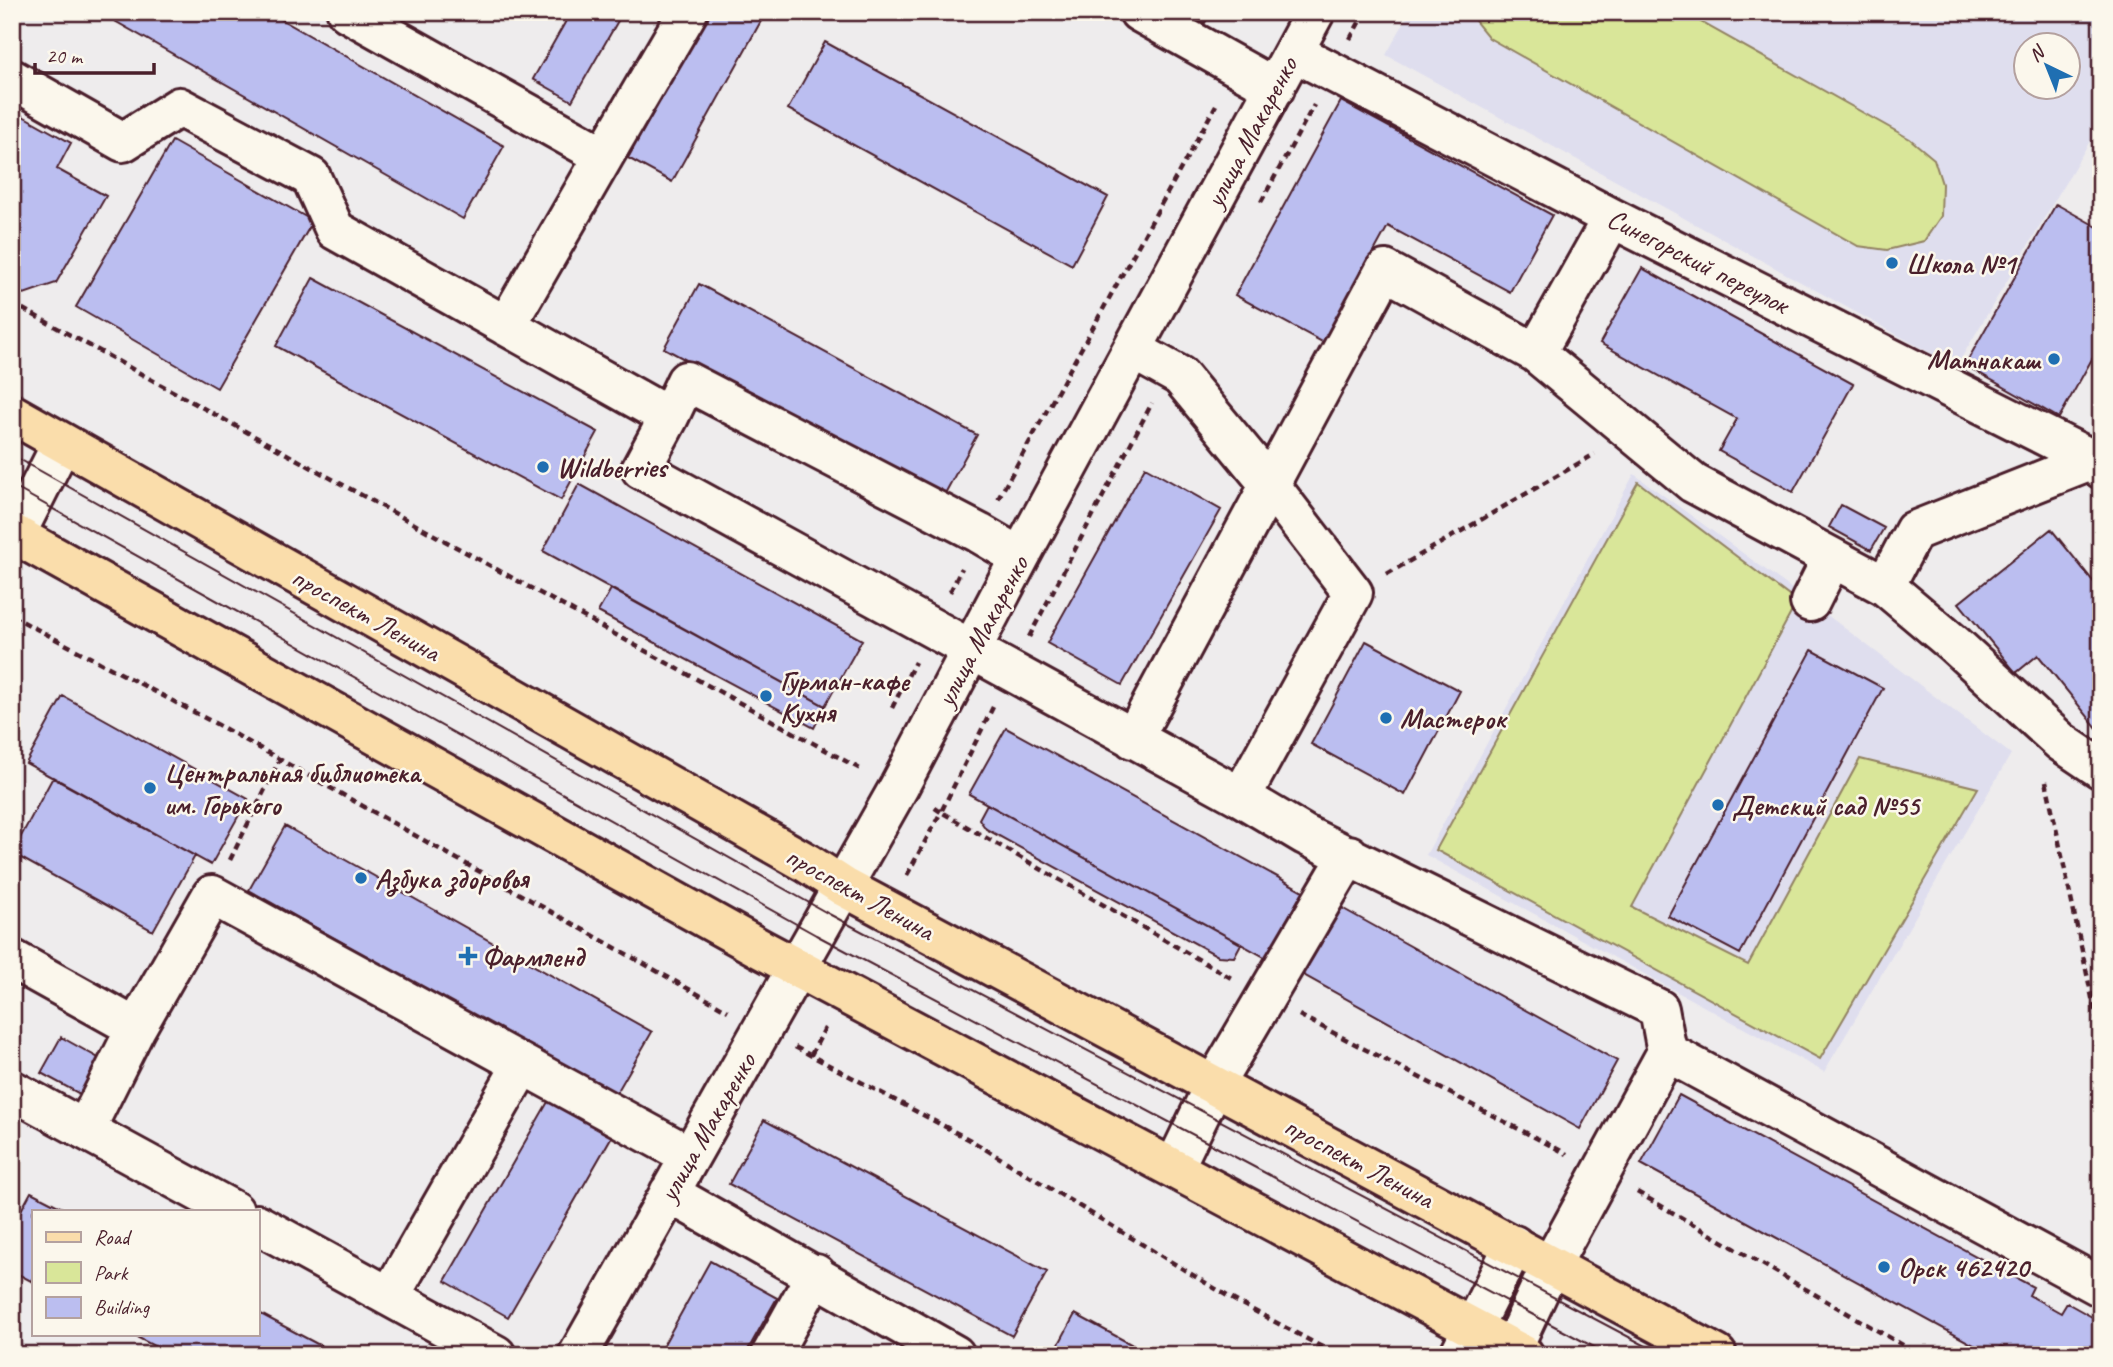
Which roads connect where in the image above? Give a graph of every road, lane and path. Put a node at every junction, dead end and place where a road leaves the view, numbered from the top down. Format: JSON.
{"nodes":[{"id":1,"x":347,"y":12,"type":"edge"},
{"id":2,"x":688,"y":12,"type":"edge"},
{"id":3,"x":1139,"y":12,"type":"edge"},
{"id":4,"x":1315,"y":12,"type":"edge"},
{"id":5,"x":1365,"y":12,"type":"edge"},
{"id":6,"x":1294,"y":52,"type":"junction"},
{"id":7,"x":1332,"y":72,"type":"junction"},
{"id":8,"x":12,"y":79,"type":"edge"},
{"id":9,"x":1275,"y":88,"type":"junction"},
{"id":10,"x":604,"y":156,"type":"junction"},
{"id":11,"x":1261,"y":203,"type":"dead end"},
{"id":12,"x":1612,"y":218,"type":"junction"},
{"id":13,"x":12,"y":303,"type":"edge"},
{"id":14,"x":506,"y":326,"type":"junction"},
{"id":15,"x":1133,"y":350,"type":"junction"},
{"id":16,"x":1536,"y":353,"type":"junction"},
{"id":17,"x":1170,"y":371,"type":"junction"},
{"id":18,"x":12,"y":414,"type":"edge"},
{"id":19,"x":669,"y":416,"type":"junction"},
{"id":20,"x":1633,"y":433,"type":"junction"},
{"id":21,"x":62,"y":443,"type":"junction"},
{"id":22,"x":2098,"y":461,"type":"edge"},
{"id":23,"x":1270,"y":485,"type":"junction"},
{"id":24,"x":13,"y":537,"type":"edge"},
{"id":25,"x":1020,"y":557,"type":"junction"},
{"id":26,"x":1832,"y":558,"type":"junction"},
{"id":27,"x":1885,"y":586,"type":"junction"},
{"id":28,"x":1353,"y":593,"type":"junction"},
{"id":29,"x":1810,"y":602,"type":"dead end"},
{"id":30,"x":12,"y":616,"type":"edge"},
{"id":31,"x":972,"y":649,"type":"junction"},
{"id":32,"x":1011,"y":671,"type":"junction"},
{"id":33,"x":1133,"y":738,"type":"junction"},
{"id":34,"x":2061,"y":742,"type":"junction"},
{"id":35,"x":280,"y":760,"type":"junction"},
{"id":36,"x":2101,"y":769,"type":"edge"},
{"id":37,"x":899,"y":787,"type":"junction"},
{"id":38,"x":1241,"y":797,"type":"junction"},
{"id":39,"x":1349,"y":855,"type":"junction"},
{"id":40,"x":844,"y":887,"type":"junction"},
{"id":41,"x":212,"y":895,"type":"junction"},
{"id":42,"x":12,"y":959,"type":"edge"},
{"id":43,"x":798,"y":967,"type":"junction"},
{"id":44,"x":1264,"y":997,"type":"junction"},
{"id":45,"x":136,"y":1028,"type":"junction"},
{"id":46,"x":762,"y":1029,"type":"junction"},
{"id":47,"x":2101,"y":1040,"type":"edge"},
{"id":48,"x":1667,"y":1052,"type":"junction"},
{"id":49,"x":522,"y":1065,"type":"junction"},
{"id":50,"x":1214,"y":1085,"type":"junction"},
{"id":51,"x":12,"y":1090,"type":"edge"},
{"id":52,"x":85,"y":1130,"type":"junction"},
{"id":53,"x":690,"y":1156,"type":"junction"},
{"id":54,"x":1174,"y":1168,"type":"junction"},
{"id":55,"x":1603,"y":1173,"type":"junction"},
{"id":56,"x":669,"y":1193,"type":"junction"},
{"id":57,"x":232,"y":1210,"type":"edge"},
{"id":58,"x":259,"y":1225,"type":"edge"},
{"id":59,"x":1514,"y":1245,"type":"junction"},
{"id":60,"x":1551,"y":1265,"type":"junction"},
{"id":61,"x":816,"y":1274,"type":"junction"},
{"id":62,"x":2101,"y":1287,"type":"edge"},
{"id":63,"x":390,"y":1296,"type":"junction"},
{"id":64,"x":1466,"y":1342,"type":"edge"},
{"id":65,"x":1518,"y":1352,"type":"edge"},
{"id":66,"x":496,"y":1355,"type":"edge"},
{"id":67,"x":578,"y":1355,"type":"edge"},
{"id":68,"x":771,"y":1355,"type":"edge"},
{"id":69,"x":955,"y":1355,"type":"edge"},
{"id":70,"x":1337,"y":1355,"type":"edge"},
{"id":71,"x":1717,"y":1355,"type":"edge"},
{"id":72,"x":1920,"y":1355,"type":"edge"}],
"edges":[{"from":1,"to":10,"type":"street"},
{"from":2,"to":10,"type":"street"},
{"from":3,"to":9,"type":"street"},
{"from":4,"to":6,"type":"street","name":"улица Макаренко"},
{"from":5,"to":7,"type":"path"},
{"from":6,"to":7,"type":"street","name":"Синегорский переулок"},
{"from":6,"to":9,"type":"street","name":"улица Макаренко"},
{"from":7,"to":11,"type":"path"},
{"from":7,"to":12,"type":"street","name":"Синегорский переулок"},
{"from":8,"to":14,"type":"street"},
{"from":9,"to":15,"type":"street","name":"улица Макаренко"},
{"from":10,"to":14,"type":"street"},
{"from":12,"to":16,"type":"street"},
{"from":12,"to":22,"type":"street","name":"Синегорский переулок"},
{"from":13,"to":37,"type":"path"},
{"from":14,"to":19,"type":"street"},
{"from":15,"to":17,"type":"street"},
{"from":15,"to":25,"type":"street","name":"улица Макаренко"},
{"from":16,"to":20,"type":"street"},
{"from":16,"to":23,"type":"street"},
{"from":17,"to":23,"type":"street"},
{"from":17,"to":32,"type":"path"},
{"from":18,"to":21,"type":"main road","name":"проспект Ленина"},
{"from":19,"to":25,"type":"street"},
{"from":19,"to":31,"type":"street"},
{"from":20,"to":26,"type":"street"},
{"from":20,"to":28,"type":"path"},
{"from":21,"to":24,"type":"street"},
{"from":21,"to":40,"type":"main road","name":"проспект Ленина"},
{"from":22,"to":27,"type":"street"},
{"from":23,"to":28,"type":"street"},
{"from":23,"to":33,"type":"street"},
{"from":24,"to":43,"type":"main road"},
{"from":25,"to":31,"type":"street","name":"улица Макаренко"},
{"from":26,"to":27,"type":"street"},
{"from":26,"to":29,"type":"street"},
{"from":27,"to":34,"type":"street"},
{"from":28,"to":38,"type":"street"},
{"from":30,"to":35,"type":"path"},
{"from":31,"to":32,"type":"street"},
{"from":31,"to":37,"type":"street","name":"улица Макаренко"},
{"from":32,"to":33,"type":"street"},
{"from":32,"to":44,"type":"path"},
{"from":33,"to":38,"type":"street"},
{"from":34,"to":36,"type":"street"},
{"from":34,"to":47,"type":"path"},
{"from":35,"to":41,"type":"path"},
{"from":35,"to":46,"type":"path"},
{"from":37,"to":40,"type":"street","name":"улица Макаренко"},
{"from":38,"to":39,"type":"street"},
{"from":39,"to":44,"type":"street"},
{"from":39,"to":48,"type":"street"},
{"from":40,"to":43,"type":"street","name":"улица Макаренко"},
{"from":40,"to":50,"type":"main road","name":"проспект Ленина"},
{"from":41,"to":45,"type":"street"},
{"from":41,"to":49,"type":"street"},
{"from":42,"to":45,"type":"street"},
{"from":43,"to":46,"type":"street","name":"улица Макаренко"},
{"from":43,"to":54,"type":"main road"},
{"from":44,"to":50,"type":"street"},
{"from":44,"to":55,"type":"path"},
{"from":45,"to":52,"type":"street"},
{"from":46,"to":53,"type":"street","name":"улица Макаренко"},
{"from":46,"to":70,"type":"path"},
{"from":48,"to":55,"type":"street"},
{"from":48,"to":62,"type":"street"},
{"from":49,"to":53,"type":"street"},
{"from":49,"to":63,"type":"street"},
{"from":50,"to":54,"type":"street"},
{"from":50,"to":59,"type":"main road","name":"проспект Ленина"},
{"from":51,"to":52,"type":"street"},
{"from":52,"to":57,"type":"street"},
{"from":53,"to":56,"type":"street","name":"улица Макаренко"},
{"from":54,"to":64,"type":"main road"},
{"from":55,"to":60,"type":"street"},
{"from":55,"to":72,"type":"path"},
{"from":56,"to":61,"type":"street"},
{"from":56,"to":67,"type":"street","name":"улица Макаренко"},
{"from":58,"to":63,"type":"street"},
{"from":59,"to":60,"type":"main road","name":"проспект Ленина"},
{"from":59,"to":64,"type":"street"},
{"from":60,"to":65,"type":"street"},
{"from":60,"to":71,"type":"main road","name":"проспект Ленина"},
{"from":61,"to":68,"type":"street"},
{"from":61,"to":69,"type":"street"},
{"from":63,"to":66,"type":"street"},
{"from":64,"to":65,"type":"main road"}]}
